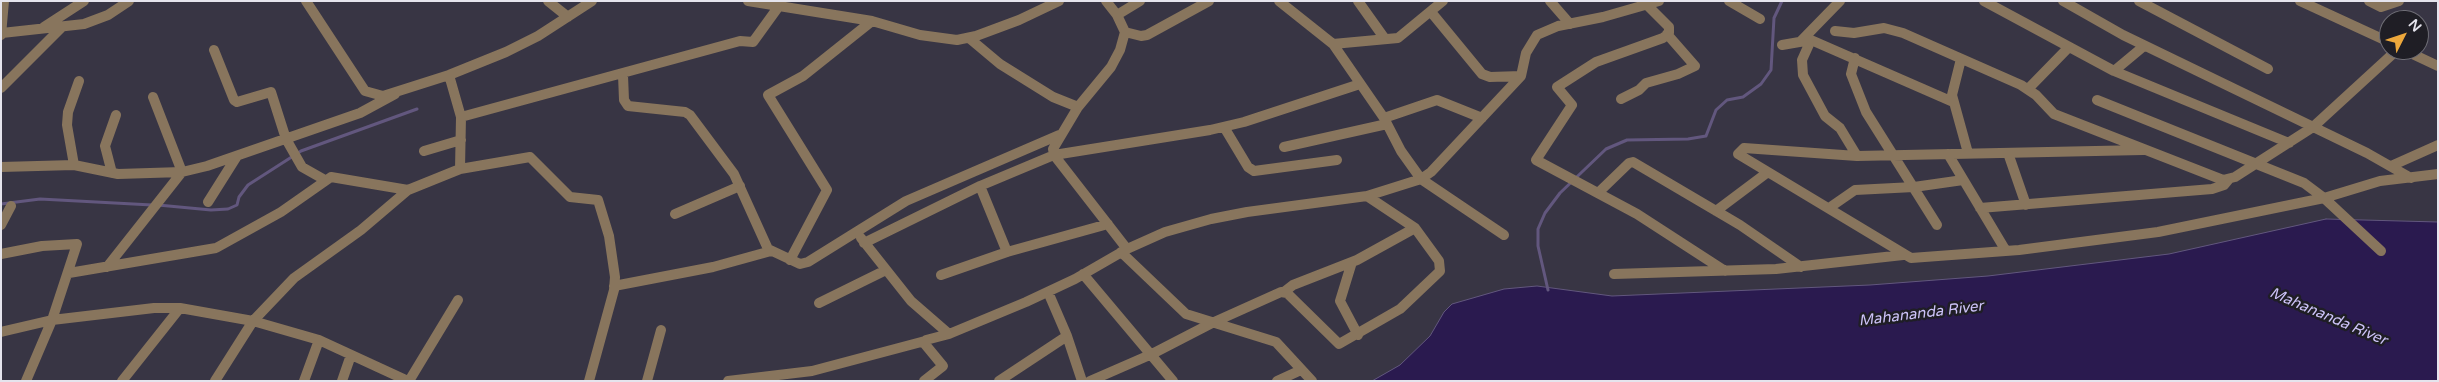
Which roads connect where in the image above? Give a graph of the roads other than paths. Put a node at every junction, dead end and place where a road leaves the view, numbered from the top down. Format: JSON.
{"nodes":[{"id":1,"x":4,"y":1,"type":"edge"},
{"id":2,"x":84,"y":1,"type":"edge"},
{"id":3,"x":129,"y":1,"type":"edge"},
{"id":4,"x":306,"y":1,"type":"edge"},
{"id":5,"x":548,"y":1,"type":"edge"},
{"id":6,"x":592,"y":1,"type":"edge"},
{"id":7,"x":748,"y":1,"type":"edge"},
{"id":8,"x":1059,"y":1,"type":"edge"},
{"id":9,"x":1106,"y":1,"type":"edge"},
{"id":10,"x":1140,"y":1,"type":"edge"},
{"id":11,"x":1209,"y":1,"type":"edge"},
{"id":12,"x":1279,"y":1,"type":"edge"},
{"id":13,"x":1358,"y":1,"type":"edge"},
{"id":14,"x":1443,"y":1,"type":"edge"},
{"id":15,"x":1550,"y":1,"type":"edge"},
{"id":16,"x":1659,"y":1,"type":"edge"},
{"id":17,"x":1729,"y":1,"type":"edge"},
{"id":18,"x":1840,"y":1,"type":"edge"},
{"id":19,"x":1984,"y":1,"type":"edge"},
{"id":20,"x":2063,"y":1,"type":"edge"},
{"id":21,"x":2139,"y":1,"type":"edge"},
{"id":22,"x":2300,"y":1,"type":"edge"},
{"id":23,"x":2369,"y":1,"type":"edge"},
{"id":24,"x":2400,"y":1,"type":"edge"},
{"id":25,"x":1647,"y":5,"type":"junction"},
{"id":26,"x":779,"y":6,"type":"junction"},
{"id":27,"x":1431,"y":12,"type":"junction"},
{"id":28,"x":1117,"y":15,"type":"junction"},
{"id":29,"x":568,"y":17,"type":"junction"},
{"id":30,"x":1760,"y":20,"type":"dead end"},
{"id":31,"x":872,"y":21,"type":"junction"},
{"id":32,"x":1570,"y":24,"type":"junction"},
{"id":33,"x":62,"y":27,"type":"junction"},
{"id":34,"x":41,"y":29,"type":"junction"},
{"id":35,"x":1835,"y":31,"type":"dead end"},
{"id":36,"x":1125,"y":32,"type":"junction"},
{"id":37,"x":2,"y":34,"type":"edge"},
{"id":38,"x":1667,"y":34,"type":"junction"},
{"id":39,"x":2379,"y":37,"type":"edge"},
{"id":40,"x":969,"y":38,"type":"junction"},
{"id":41,"x":1385,"y":39,"type":"junction"},
{"id":42,"x":1811,"y":40,"type":"junction"},
{"id":43,"x":1800,"y":42,"type":"junction"},
{"id":44,"x":1333,"y":44,"type":"junction"},
{"id":45,"x":1782,"y":45,"type":"dead end"},
{"id":46,"x":2144,"y":46,"type":"junction"},
{"id":47,"x":2068,"y":47,"type":"junction"},
{"id":48,"x":214,"y":50,"type":"dead end"},
{"id":49,"x":1855,"y":58,"type":"junction"},
{"id":50,"x":1961,"y":59,"type":"junction"},
{"id":51,"x":2386,"y":60,"type":"edge"},
{"id":52,"x":2425,"y":60,"type":"edge"},
{"id":53,"x":2438,"y":66,"type":"edge"},
{"id":54,"x":2268,"y":69,"type":"dead end"},
{"id":55,"x":2114,"y":71,"type":"junction"},
{"id":56,"x":449,"y":75,"type":"junction"},
{"id":57,"x":623,"y":75,"type":"junction"},
{"id":58,"x":1521,"y":76,"type":"junction"},
{"id":59,"x":79,"y":81,"type":"dead end"},
{"id":60,"x":1360,"y":84,"type":"junction"},
{"id":61,"x":1,"y":88,"type":"edge"},
{"id":62,"x":2028,"y":88,"type":"junction"},
{"id":63,"x":395,"y":94,"type":"junction"},
{"id":64,"x":153,"y":97,"type":"dead end"},
{"id":65,"x":1621,"y":99,"type":"dead end"},
{"id":66,"x":2097,"y":100,"type":"dead end"},
{"id":67,"x":1953,"y":102,"type":"junction"},
{"id":68,"x":1078,"y":107,"type":"junction"},
{"id":69,"x":116,"y":115,"type":"dead end"},
{"id":70,"x":461,"y":117,"type":"junction"},
{"id":71,"x":1482,"y":118,"type":"junction"},
{"id":72,"x":1386,"y":121,"type":"junction"},
{"id":73,"x":1224,"y":127,"type":"junction"},
{"id":74,"x":2313,"y":127,"type":"junction"},
{"id":75,"x":1059,"y":136,"type":"junction"},
{"id":76,"x":286,"y":139,"type":"junction"},
{"id":77,"x":461,"y":140,"type":"junction"},
{"id":78,"x":2289,"y":143,"type":"junction"},
{"id":79,"x":2438,"y":145,"type":"edge"},
{"id":80,"x":1284,"y":147,"type":"dead end"},
{"id":81,"x":2143,"y":150,"type":"junction"},
{"id":82,"x":424,"y":151,"type":"dead end"},
{"id":83,"x":2008,"y":153,"type":"junction"},
{"id":84,"x":1948,"y":154,"type":"junction"},
{"id":85,"x":1968,"y":154,"type":"junction"},
{"id":86,"x":1054,"y":155,"type":"junction"},
{"id":87,"x":237,"y":156,"type":"junction"},
{"id":88,"x":1857,"y":156,"type":"junction"},
{"id":89,"x":1894,"y":156,"type":"junction"},
{"id":90,"x":1337,"y":160,"type":"dead end"},
{"id":91,"x":2259,"y":163,"type":"junction"},
{"id":92,"x":74,"y":165,"type":"junction"},
{"id":93,"x":2392,"y":166,"type":"junction"},
{"id":94,"x":1,"y":167,"type":"edge"},
{"id":95,"x":460,"y":169,"type":"junction"},
{"id":96,"x":182,"y":172,"type":"junction"},
{"id":97,"x":1768,"y":172,"type":"junction"},
{"id":98,"x":112,"y":173,"type":"junction"},
{"id":99,"x":2438,"y":174,"type":"edge"},
{"id":100,"x":2411,"y":178,"type":"junction"},
{"id":101,"x":1421,"y":179,"type":"junction"},
{"id":102,"x":2229,"y":179,"type":"junction"},
{"id":103,"x":325,"y":180,"type":"junction"},
{"id":104,"x":1963,"y":180,"type":"junction"},
{"id":105,"x":740,"y":186,"type":"junction"},
{"id":106,"x":980,"y":186,"type":"junction"},
{"id":107,"x":1914,"y":187,"type":"junction"},
{"id":108,"x":408,"y":190,"type":"junction"},
{"id":109,"x":1598,"y":193,"type":"junction"},
{"id":110,"x":1367,"y":196,"type":"junction"},
{"id":111,"x":2324,"y":198,"type":"junction"},
{"id":112,"x":208,"y":202,"type":"dead end"},
{"id":113,"x":2026,"y":205,"type":"junction"},
{"id":114,"x":10,"y":206,"type":"dead end"},
{"id":115,"x":1829,"y":208,"type":"junction"},
{"id":116,"x":1980,"y":208,"type":"junction"},
{"id":117,"x":1716,"y":210,"type":"junction"},
{"id":118,"x":675,"y":214,"type":"dead end"},
{"id":119,"x":1108,"y":224,"type":"junction"},
{"id":120,"x":1937,"y":225,"type":"dead end"},
{"id":121,"x":1,"y":226,"type":"edge"},
{"id":122,"x":1415,"y":228,"type":"junction"},
{"id":123,"x":855,"y":232,"type":"junction"},
{"id":124,"x":1504,"y":235,"type":"dead end"},
{"id":125,"x":864,"y":243,"type":"junction"},
{"id":126,"x":771,"y":251,"type":"junction"},
{"id":127,"x":1124,"y":251,"type":"junction"},
{"id":128,"x":2006,"y":251,"type":"junction"},
{"id":129,"x":2381,"y":251,"type":"dead end"},
{"id":130,"x":1007,"y":252,"type":"junction"},
{"id":131,"x":1,"y":254,"type":"edge"},
{"id":132,"x":1903,"y":255,"type":"junction"},
{"id":133,"x":790,"y":260,"type":"junction"},
{"id":134,"x":1352,"y":262,"type":"junction"},
{"id":135,"x":107,"y":267,"type":"junction"},
{"id":136,"x":1801,"y":267,"type":"junction"},
{"id":137,"x":886,"y":270,"type":"junction"},
{"id":138,"x":1725,"y":271,"type":"junction"},
{"id":139,"x":69,"y":273,"type":"junction"},
{"id":140,"x":1083,"y":274,"type":"junction"},
{"id":141,"x":1614,"y":274,"type":"dead end"},
{"id":142,"x":941,"y":275,"type":"dead end"},
{"id":143,"x":614,"y":286,"type":"junction"},
{"id":144,"x":1048,"y":292,"type":"junction"},
{"id":145,"x":1284,"y":292,"type":"junction"},
{"id":146,"x":458,"y":300,"type":"dead end"},
{"id":147,"x":819,"y":303,"type":"dead end"},
{"id":148,"x":180,"y":308,"type":"junction"},
{"id":149,"x":52,"y":320,"type":"junction"},
{"id":150,"x":253,"y":322,"type":"junction"},
{"id":151,"x":1212,"y":323,"type":"junction"},
{"id":152,"x":661,"y":330,"type":"dead end"},
{"id":153,"x":1,"y":332,"type":"edge"},
{"id":154,"x":949,"y":334,"type":"junction"},
{"id":155,"x":1358,"y":335,"type":"junction"},
{"id":156,"x":1067,"y":336,"type":"junction"},
{"id":157,"x":319,"y":340,"type":"junction"},
{"id":158,"x":925,"y":341,"type":"junction"},
{"id":159,"x":1152,"y":354,"type":"junction"},
{"id":160,"x":351,"y":355,"type":"junction"},
{"id":161,"x":1302,"y":370,"type":"junction"},
{"id":162,"x":926,"y":380,"type":"edge"},
{"id":163,"x":26,"y":381,"type":"edge"},
{"id":164,"x":122,"y":381,"type":"edge"},
{"id":165,"x":215,"y":381,"type":"edge"},
{"id":166,"x":304,"y":381,"type":"edge"},
{"id":167,"x":342,"y":381,"type":"edge"},
{"id":168,"x":408,"y":381,"type":"edge"},
{"id":169,"x":588,"y":381,"type":"edge"},
{"id":170,"x":647,"y":381,"type":"edge"},
{"id":171,"x":728,"y":381,"type":"edge"},
{"id":172,"x":999,"y":381,"type":"edge"},
{"id":173,"x":1082,"y":381,"type":"edge"},
{"id":174,"x":1090,"y":381,"type":"edge"},
{"id":175,"x":1174,"y":381,"type":"edge"},
{"id":176,"x":1277,"y":381,"type":"edge"},
{"id":177,"x":1312,"y":381,"type":"edge"}],
"edges":[{"from":1,"to":37,"type":"street"},
{"from":2,"to":34,"type":"street"},
{"from":3,"to":33,"type":"street"},
{"from":4,"to":63,"type":"street"},
{"from":5,"to":29,"type":"street"},
{"from":6,"to":29,"type":"street"},
{"from":7,"to":26,"type":"street"},
{"from":8,"to":40,"type":"street"},
{"from":9,"to":28,"type":"street"},
{"from":10,"to":28,"type":"street"},
{"from":11,"to":36,"type":"street"},
{"from":12,"to":44,"type":"street"},
{"from":13,"to":41,"type":"street"},
{"from":14,"to":27,"type":"street"},
{"from":15,"to":32,"type":"street"},
{"from":16,"to":25,"type":"street"},
{"from":17,"to":30,"type":"street"},
{"from":18,"to":43,"type":"street"},
{"from":19,"to":47,"type":"street"},
{"from":20,"to":46,"type":"street"},
{"from":21,"to":54,"type":"street"},
{"from":22,"to":39,"type":"street"},
{"from":23,"to":24,"type":"street"},
{"from":25,"to":32,"type":"street"},
{"from":25,"to":38,"type":"street"},
{"from":26,"to":31,"type":"street"},
{"from":26,"to":57,"type":"street"},
{"from":27,"to":41,"type":"street"},
{"from":27,"to":58,"type":"street"},
{"from":28,"to":36,"type":"street"},
{"from":29,"to":56,"type":"street"},
{"from":31,"to":40,"type":"street"},
{"from":31,"to":133,"type":"street"},
{"from":32,"to":58,"type":"street"},
{"from":33,"to":34,"type":"street"},
{"from":33,"to":61,"type":"street"},
{"from":34,"to":37,"type":"street"},
{"from":35,"to":50,"type":"street"},
{"from":36,"to":68,"type":"street"},
{"from":38,"to":65,"type":"street"},
{"from":38,"to":109,"type":"street"},
{"from":40,"to":68,"type":"street"},
{"from":41,"to":44,"type":"street"},
{"from":42,"to":43,"type":"street"},
{"from":42,"to":49,"type":"street"},
{"from":42,"to":88,"type":"street"},
{"from":43,"to":45,"type":"street"},
{"from":44,"to":60,"type":"street"},
{"from":46,"to":55,"type":"street"},
{"from":46,"to":74,"type":"street"},
{"from":47,"to":55,"type":"street"},
{"from":47,"to":62,"type":"street"},
{"from":48,"to":76,"type":"street"},
{"from":49,"to":67,"type":"street"},
{"from":49,"to":89,"type":"street"},
{"from":50,"to":62,"type":"street"},
{"from":50,"to":67,"type":"street"},
{"from":51,"to":74,"type":"street"},
{"from":52,"to":53,"type":"street"},
{"from":55,"to":78,"type":"street"},
{"from":56,"to":63,"type":"street"},
{"from":56,"to":70,"type":"street"},
{"from":57,"to":70,"type":"street"},
{"from":57,"to":105,"type":"street"},
{"from":58,"to":71,"type":"street"},
{"from":59,"to":92,"type":"street"},
{"from":60,"to":72,"type":"street"},
{"from":60,"to":73,"type":"street"},
{"from":62,"to":81,"type":"street"},
{"from":63,"to":76,"type":"street"},
{"from":64,"to":96,"type":"street"},
{"from":66,"to":91,"type":"street"},
{"from":67,"to":85,"type":"street"},
{"from":68,"to":75,"type":"street"},
{"from":69,"to":98,"type":"street"},
{"from":70,"to":77,"type":"street"},
{"from":71,"to":72,"type":"street"},
{"from":71,"to":101,"type":"street"},
{"from":72,"to":80,"type":"street"},
{"from":72,"to":101,"type":"street"},
{"from":73,"to":86,"type":"street"},
{"from":73,"to":90,"type":"street"},
{"from":74,"to":78,"type":"street"},
{"from":74,"to":93,"type":"street"},
{"from":75,"to":86,"type":"street"},
{"from":75,"to":123,"type":"street"},
{"from":76,"to":87,"type":"street"},
{"from":76,"to":103,"type":"street"},
{"from":77,"to":82,"type":"street"},
{"from":77,"to":95,"type":"street"},
{"from":78,"to":91,"type":"street"},
{"from":79,"to":93,"type":"street"},
{"from":81,"to":83,"type":"street"},
{"from":81,"to":102,"type":"street"},
{"from":83,"to":85,"type":"street"},
{"from":83,"to":113,"type":"street"},
{"from":84,"to":85,"type":"street"},
{"from":84,"to":89,"type":"street"},
{"from":84,"to":104,"type":"street"},
{"from":86,"to":106,"type":"street"},
{"from":86,"to":119,"type":"street"},
{"from":87,"to":96,"type":"street"},
{"from":87,"to":112,"type":"street"},
{"from":88,"to":89,"type":"street"},
{"from":88,"to":97,"type":"street"},
{"from":89,"to":107,"type":"street"},
{"from":91,"to":102,"type":"street"},
{"from":91,"to":111,"type":"street"},
{"from":92,"to":94,"type":"street"},
{"from":92,"to":98,"type":"street"},
{"from":93,"to":100,"type":"street"},
{"from":95,"to":108,"type":"street"},
{"from":95,"to":143,"type":"street"},
{"from":96,"to":98,"type":"street"},
{"from":96,"to":135,"type":"street"},
{"from":97,"to":115,"type":"street"},
{"from":97,"to":117,"type":"street"},
{"from":99,"to":100,"type":"street"},
{"from":100,"to":111,"type":"street"},
{"from":101,"to":110,"type":"street"},
{"from":101,"to":124,"type":"street"},
{"from":102,"to":113,"type":"street"},
{"from":103,"to":108,"type":"street"},
{"from":103,"to":135,"type":"street"},
{"from":104,"to":107,"type":"street"},
{"from":104,"to":116,"type":"street"},
{"from":105,"to":118,"type":"street"},
{"from":105,"to":126,"type":"street"},
{"from":106,"to":125,"type":"street"},
{"from":106,"to":130,"type":"street"},
{"from":107,"to":115,"type":"street"},
{"from":107,"to":120,"type":"street"},
{"from":108,"to":150,"type":"street"},
{"from":109,"to":117,"type":"street"},
{"from":109,"to":138,"type":"street"},
{"from":110,"to":122,"type":"street"},
{"from":110,"to":127,"type":"street"},
{"from":111,"to":128,"type":"street"},
{"from":111,"to":129,"type":"street"},
{"from":113,"to":116,"type":"street"},
{"from":114,"to":121,"type":"street"},
{"from":115,"to":132,"type":"street"},
{"from":116,"to":128,"type":"street"},
{"from":117,"to":136,"type":"street"},
{"from":119,"to":127,"type":"street"},
{"from":119,"to":130,"type":"street"},
{"from":122,"to":134,"type":"street"},
{"from":122,"to":155,"type":"street"},
{"from":123,"to":125,"type":"street"},
{"from":123,"to":133,"type":"street"},
{"from":125,"to":137,"type":"street"},
{"from":126,"to":133,"type":"street"},
{"from":126,"to":143,"type":"street"},
{"from":127,"to":140,"type":"street"},
{"from":127,"to":151,"type":"street"},
{"from":128,"to":132,"type":"street"},
{"from":130,"to":142,"type":"street"},
{"from":131,"to":139,"type":"street"},
{"from":132,"to":136,"type":"street"},
{"from":134,"to":145,"type":"street"},
{"from":134,"to":155,"type":"street"},
{"from":135,"to":139,"type":"street"},
{"from":136,"to":138,"type":"street"},
{"from":137,"to":147,"type":"street"},
{"from":137,"to":154,"type":"street"},
{"from":138,"to":141,"type":"street"},
{"from":139,"to":149,"type":"street"},
{"from":140,"to":144,"type":"street"},
{"from":140,"to":159,"type":"street"},
{"from":143,"to":169,"type":"street"},
{"from":144,"to":154,"type":"street"},
{"from":144,"to":156,"type":"street"},
{"from":145,"to":151,"type":"street"},
{"from":145,"to":155,"type":"street"},
{"from":146,"to":168,"type":"street"},
{"from":148,"to":149,"type":"street"},
{"from":148,"to":150,"type":"street"},
{"from":148,"to":164,"type":"street"},
{"from":149,"to":153,"type":"street"},
{"from":149,"to":163,"type":"street"},
{"from":150,"to":157,"type":"street"},
{"from":150,"to":165,"type":"street"},
{"from":151,"to":159,"type":"street"},
{"from":151,"to":161,"type":"street"},
{"from":152,"to":170,"type":"street"},
{"from":154,"to":158,"type":"street"},
{"from":156,"to":172,"type":"street"},
{"from":156,"to":173,"type":"street"},
{"from":157,"to":160,"type":"street"},
{"from":157,"to":166,"type":"street"},
{"from":158,"to":162,"type":"street"},
{"from":158,"to":171,"type":"street"},
{"from":159,"to":174,"type":"street"},
{"from":159,"to":175,"type":"street"},
{"from":160,"to":167,"type":"street"},
{"from":160,"to":168,"type":"street"},
{"from":161,"to":176,"type":"street"},
{"from":161,"to":177,"type":"street"}]}
